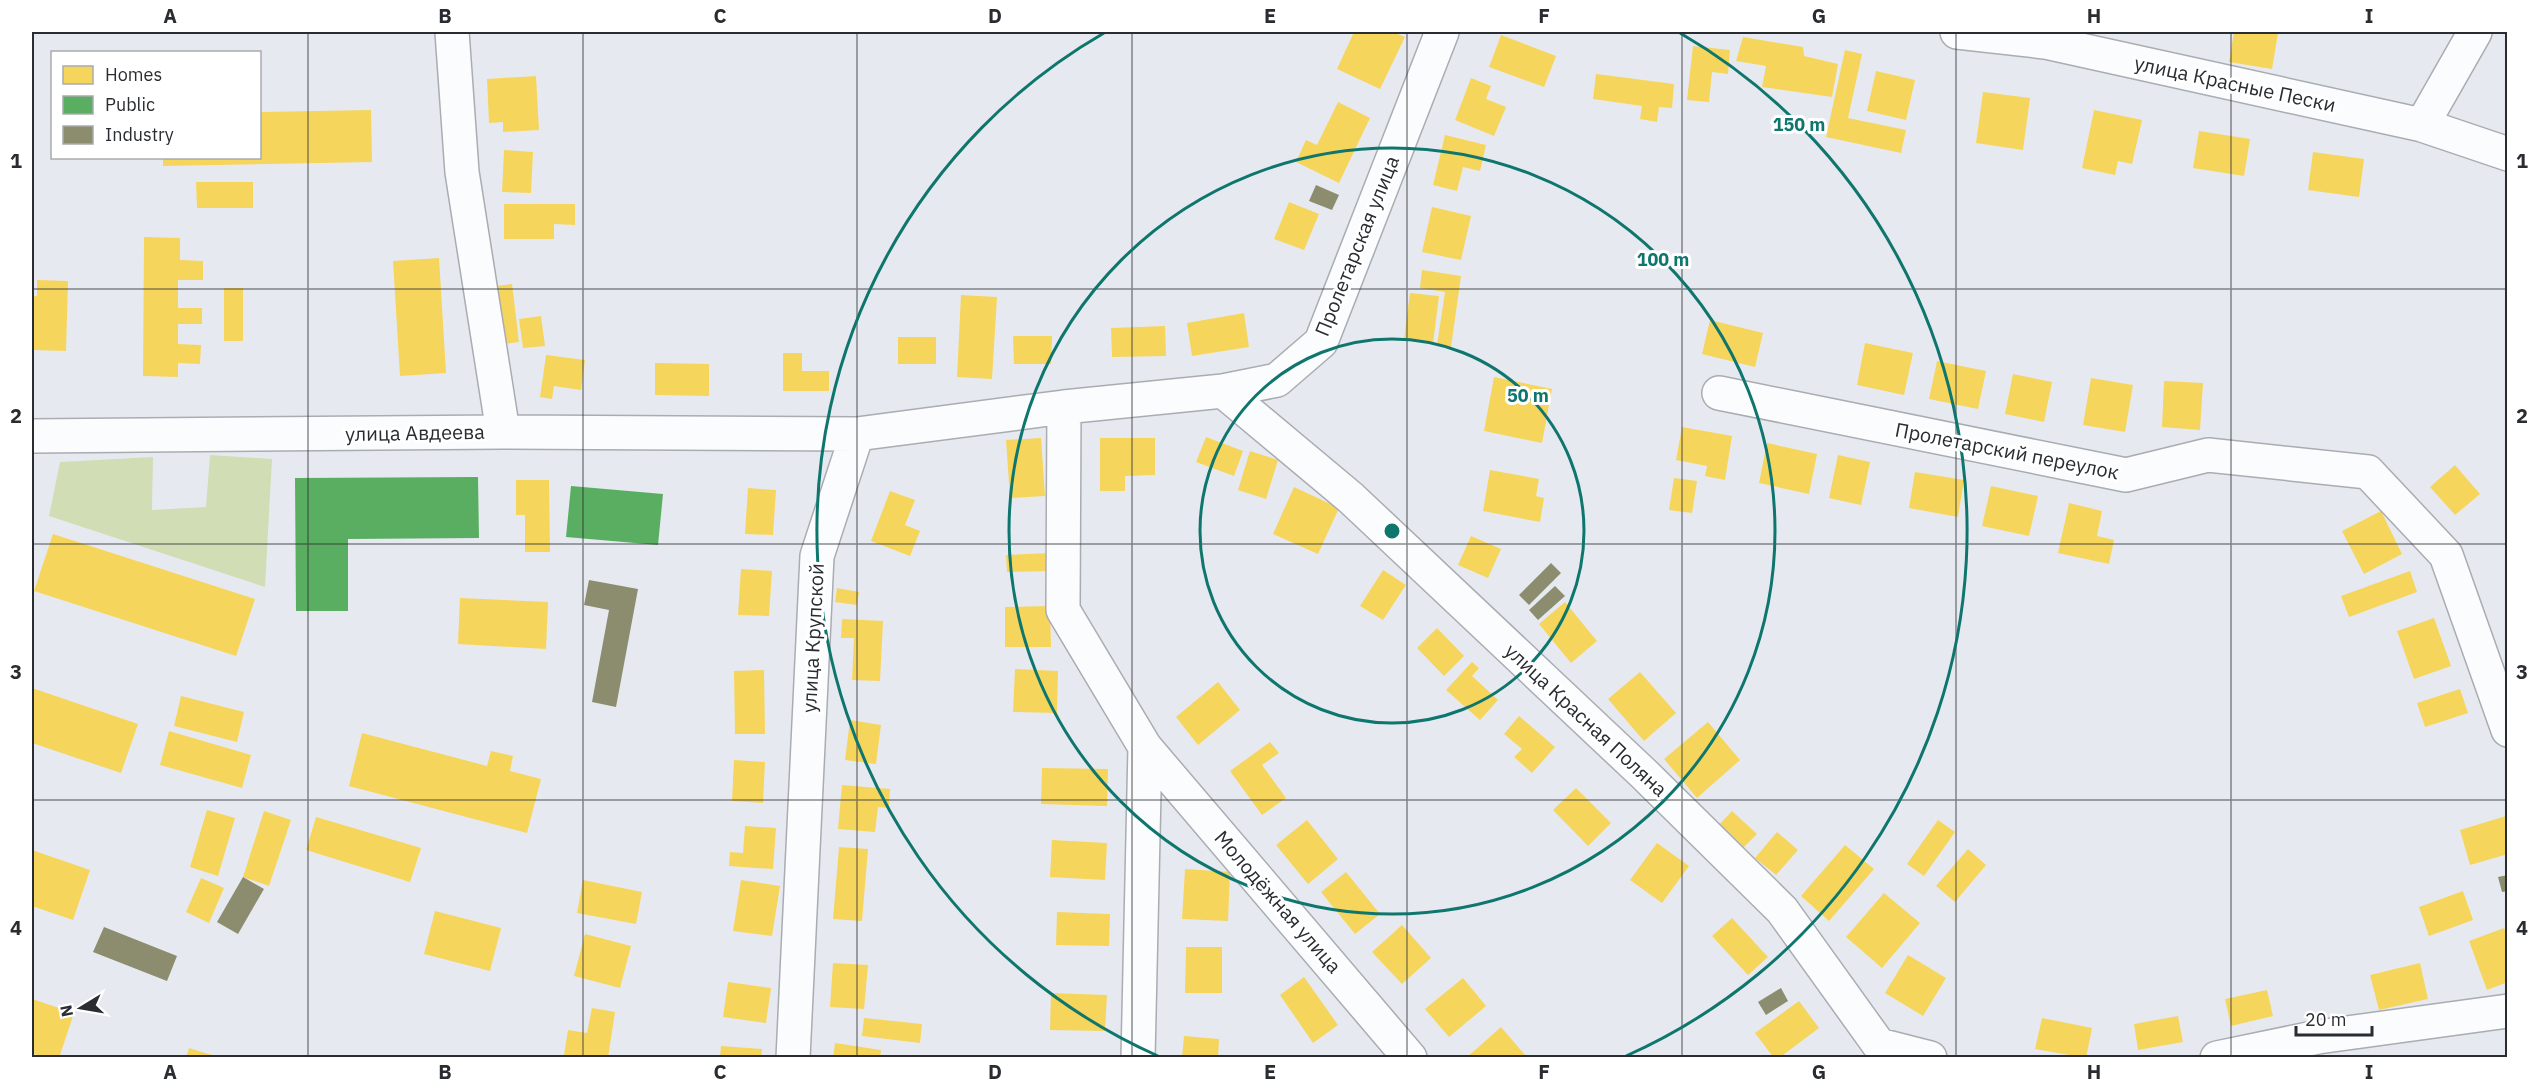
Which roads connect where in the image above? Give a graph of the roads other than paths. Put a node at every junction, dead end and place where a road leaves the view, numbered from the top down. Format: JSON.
{"nodes":[{"id":1,"x":452,"y":32,"type":"edge"},
{"id":2,"x":1442,"y":32,"type":"edge"},
{"id":3,"x":1957,"y":32,"type":"edge"},
{"id":4,"x":2475,"y":32,"type":"edge"},
{"id":5,"x":2048,"y":37,"type":"edge"},
{"id":6,"x":2422,"y":125,"type":"junction"},
{"id":7,"x":2508,"y":154,"type":"edge"},
{"id":8,"x":1223,"y":391,"type":"junction"},
{"id":9,"x":1719,"y":393,"type":"dead end"},
{"id":10,"x":1064,"y":407,"type":"junction"},
{"id":11,"x":503,"y":432,"type":"junction"},
{"id":12,"x":857,"y":434,"type":"junction"},
{"id":13,"x":33,"y":443,"type":"edge"},
{"id":14,"x":2508,"y":730,"type":"edge"},
{"id":15,"x":1145,"y":747,"type":"junction"},
{"id":16,"x":2508,"y":1011,"type":"edge"},
{"id":17,"x":1880,"y":1051,"type":"edge"},
{"id":18,"x":793,"y":1058,"type":"edge"},
{"id":19,"x":1138,"y":1058,"type":"edge"},
{"id":20,"x":1410,"y":1058,"type":"edge"},
{"id":21,"x":1930,"y":1058,"type":"edge"},
{"id":22,"x":2217,"y":1058,"type":"edge"}],
"edges":[{"from":1,"to":11,"type":"street","name":"улица Авдеева"},
{"from":2,"to":8,"type":"street","name":"Пролетарская улица"},
{"from":3,"to":5,"type":"street","name":"улица Красные Пески"},
{"from":4,"to":6,"type":"street"},
{"from":5,"to":6,"type":"street","name":"улица Красные Пески"},
{"from":6,"to":7,"type":"street","name":"улица Красные Пески"},
{"from":8,"to":10,"type":"street","name":"Пролетарская улица"},
{"from":8,"to":17,"type":"street","name":"улица Красная Поляна"},
{"from":9,"to":14,"type":"street","name":"Пролетарский переулок"},
{"from":10,"to":12,"type":"street","name":"Пролетарская улица"},
{"from":10,"to":15,"type":"street","name":"Молодёжная улица"},
{"from":11,"to":12,"type":"street"},
{"from":11,"to":13,"type":"street","name":"улица Авдеева"},
{"from":12,"to":18,"type":"street","name":"улица Крупской"},
{"from":15,"to":19,"type":"street"},
{"from":15,"to":20,"type":"street","name":"Молодёжная улица"},
{"from":16,"to":22,"type":"street"},
{"from":17,"to":21,"type":"street","name":"улица Красная Поляна"}]}
